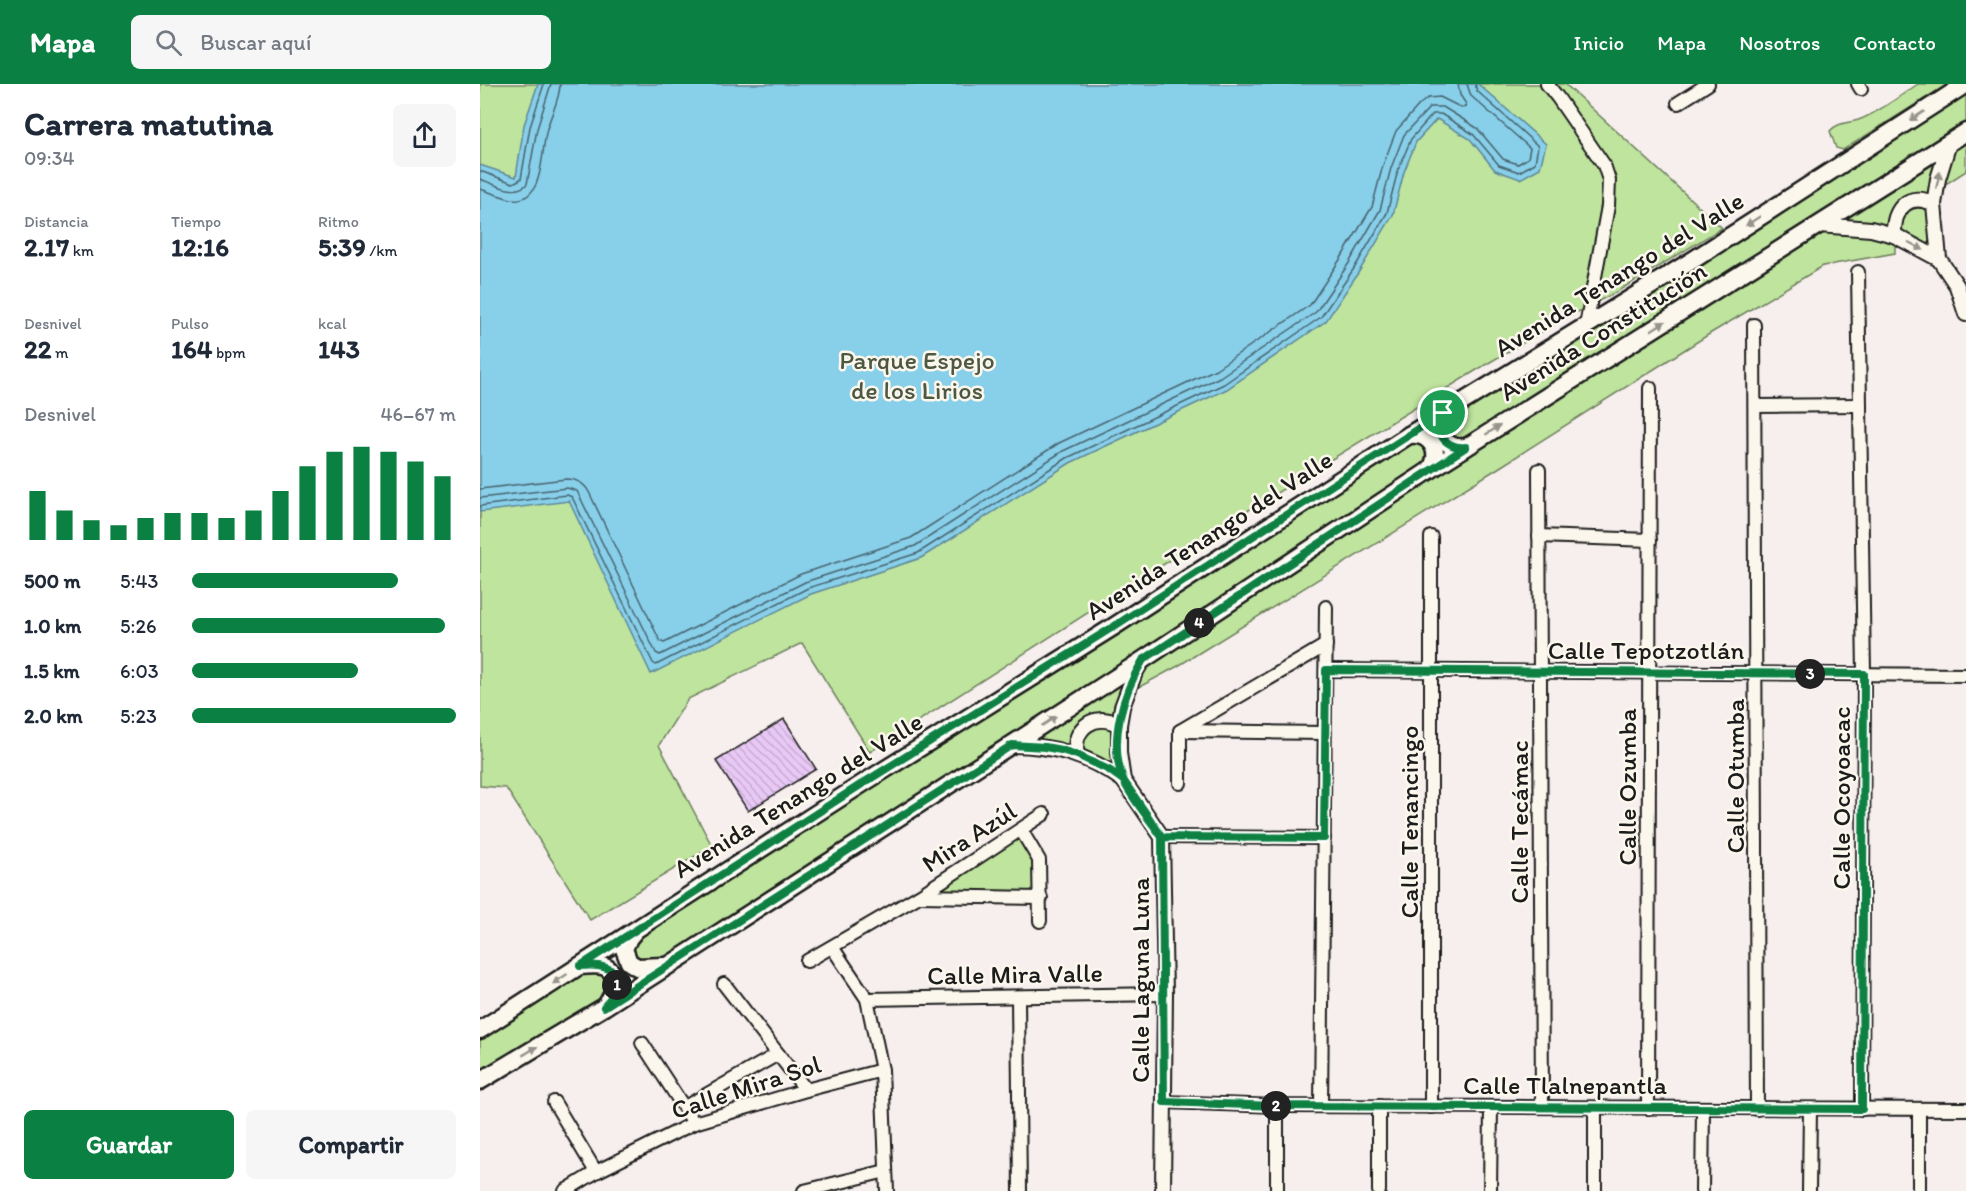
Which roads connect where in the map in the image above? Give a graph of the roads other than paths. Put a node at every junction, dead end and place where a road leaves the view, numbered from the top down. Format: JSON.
{"nodes":[{"id":1,"x":1547,"y":84,"type":"edge"},
{"id":2,"x":1708,"y":84,"type":"edge"},
{"id":3,"x":1966,"y":84,"type":"edge"},
{"id":4,"x":1678,"y":103,"type":"dead end"},
{"id":5,"x":1966,"y":132,"type":"edge"},
{"id":6,"x":1949,"y":143,"type":"junction"},
{"id":7,"x":1934,"y":204,"type":"junction"},
{"id":8,"x":1819,"y":225,"type":"junction"},
{"id":9,"x":1894,"y":235,"type":"junction"},
{"id":10,"x":1939,"y":259,"type":"junction"},
{"id":11,"x":1858,"y":272,"type":"dead end"},
{"id":12,"x":1966,"y":314,"type":"edge"},
{"id":13,"x":1754,"y":325,"type":"dead end"},
{"id":14,"x":1586,"y":326,"type":"junction"},
{"id":15,"x":1650,"y":388,"type":"dead end"},
{"id":16,"x":1860,"y":405,"type":"junction"},
{"id":17,"x":1755,"y":406,"type":"junction"},
{"id":18,"x":1443,"y":413,"type":"junction"},
{"id":19,"x":1409,"y":435,"type":"junction"},
{"id":20,"x":1466,"y":447,"type":"junction"},
{"id":21,"x":1430,"y":470,"type":"junction"},
{"id":22,"x":1539,"y":470,"type":"dead end"},
{"id":23,"x":1539,"y":536,"type":"junction"},
{"id":24,"x":1431,"y":537,"type":"dead end"},
{"id":25,"x":1650,"y":540,"type":"junction"},
{"id":26,"x":1326,"y":607,"type":"dead end"},
{"id":27,"x":1326,"y":645,"type":"junction"},
{"id":28,"x":1143,"y":660,"type":"junction"},
{"id":29,"x":1326,"y":670,"type":"junction"},
{"id":30,"x":1431,"y":671,"type":"junction"},
{"id":31,"x":1542,"y":672,"type":"junction"},
{"id":32,"x":1650,"y":673,"type":"junction"},
{"id":33,"x":1757,"y":673,"type":"junction"},
{"id":34,"x":1864,"y":674,"type":"junction"},
{"id":35,"x":1966,"y":675,"type":"edge"},
{"id":36,"x":1119,"y":725,"type":"junction"},
{"id":37,"x":1180,"y":730,"type":"junction"},
{"id":38,"x":1325,"y":733,"type":"junction"},
{"id":39,"x":1012,"y":745,"type":"junction"},
{"id":40,"x":1077,"y":755,"type":"junction"},
{"id":41,"x":1123,"y":780,"type":"junction"},
{"id":42,"x":1180,"y":783,"type":"dead end"},
{"id":43,"x":1044,"y":814,"type":"dead end"},
{"id":44,"x":1021,"y":830,"type":"junction"},
{"id":45,"x":1162,"y":837,"type":"junction"},
{"id":46,"x":1324,"y":838,"type":"junction"},
{"id":47,"x":919,"y":897,"type":"junction"},
{"id":48,"x":1041,"y":898,"type":"junction"},
{"id":49,"x":1040,"y":921,"type":"dead end"},
{"id":50,"x":639,"y":927,"type":"junction"},
{"id":51,"x":832,"y":947,"type":"junction"},
{"id":52,"x":807,"y":961,"type":"dead end"},
{"id":53,"x":580,"y":966,"type":"junction"},
{"id":54,"x":666,"y":966,"type":"junction"},
{"id":55,"x":724,"y":984,"type":"dead end"},
{"id":56,"x":1165,"y":994,"type":"junction"},
{"id":57,"x":1018,"y":997,"type":"junction"},
{"id":58,"x":867,"y":999,"type":"junction"},
{"id":59,"x":604,"y":1007,"type":"junction"},
{"id":60,"x":480,"y":1030,"type":"edge"},
{"id":61,"x":642,"y":1043,"type":"dead end"},
{"id":62,"x":778,"y":1054,"type":"junction"},
{"id":63,"x":882,"y":1070,"type":"junction"},
{"id":64,"x":480,"y":1081,"type":"edge"},
{"id":65,"x":806,"y":1089,"type":"junction"},
{"id":66,"x":554,"y":1102,"type":"dead end"},
{"id":67,"x":1164,"y":1102,"type":"junction"},
{"id":68,"x":1277,"y":1106,"type":"junction"},
{"id":69,"x":1321,"y":1106,"type":"junction"},
{"id":70,"x":1379,"y":1106,"type":"junction"},
{"id":71,"x":685,"y":1107,"type":"junction"},
{"id":72,"x":1431,"y":1107,"type":"junction"},
{"id":73,"x":1491,"y":1107,"type":"junction"},
{"id":74,"x":1542,"y":1107,"type":"junction"},
{"id":75,"x":1595,"y":1108,"type":"junction"},
{"id":76,"x":1648,"y":1108,"type":"junction"},
{"id":77,"x":1703,"y":1108,"type":"junction"},
{"id":78,"x":1758,"y":1109,"type":"junction"},
{"id":79,"x":1810,"y":1109,"type":"junction"},
{"id":80,"x":1862,"y":1109,"type":"junction"},
{"id":81,"x":1919,"y":1110,"type":"junction"},
{"id":82,"x":1966,"y":1110,"type":"edge"},
{"id":83,"x":694,"y":1123,"type":"junction"},
{"id":84,"x":886,"y":1171,"type":"junction"},
{"id":85,"x":596,"y":1172,"type":"junction"},
{"id":86,"x":565,"y":1191,"type":"edge"},
{"id":87,"x":804,"y":1191,"type":"edge"},
{"id":88,"x":887,"y":1191,"type":"edge"},
{"id":89,"x":1020,"y":1191,"type":"edge"},
{"id":90,"x":1164,"y":1191,"type":"edge"},
{"id":91,"x":1277,"y":1191,"type":"edge"},
{"id":92,"x":1379,"y":1191,"type":"edge"},
{"id":93,"x":1490,"y":1191,"type":"edge"},
{"id":94,"x":1595,"y":1191,"type":"edge"},
{"id":95,"x":1702,"y":1191,"type":"edge"},
{"id":96,"x":1809,"y":1191,"type":"edge"},
{"id":97,"x":1919,"y":1191,"type":"edge"}],
"edges":[{"from":1,"to":14,"type":"street"},
{"from":2,"to":4,"type":"street"},
{"from":3,"to":14,"type":"main road","name":"Avenida Tenango del Valle","one_way":true},
{"from":5,"to":6,"type":"main road","name":"Avenida Constitución"},
{"from":7,"to":6,"type":"street","one_way":true},
{"from":6,"to":8,"type":"main road","name":"Avenida Constitución"},
{"from":7,"to":9,"type":"street"},
{"from":7,"to":10,"type":"street"},
{"from":8,"to":9,"type":"street"},
{"from":20,"to":8,"type":"main road","name":"Avenida Constitución","one_way":true},
{"from":9,"to":10,"type":"street","one_way":true},
{"from":10,"to":12,"type":"street"},
{"from":11,"to":16,"type":"street","name":"Calle Ocoyoacac"},
{"from":13,"to":17,"type":"street","name":"Calle Otumba"},
{"from":14,"to":18,"type":"main road","name":"Avenida Tenango del Valle"},
{"from":15,"to":25,"type":"street","name":"Calle Ozumba"},
{"from":16,"to":17,"type":"street"},
{"from":16,"to":34,"type":"street","name":"Calle Ocoyoacac"},
{"from":17,"to":33,"type":"street","name":"Calle Otumba"},
{"from":18,"to":19,"type":"main road","name":"Avenida Tenango del Valle"},
{"from":18,"to":20,"type":"main road"},
{"from":19,"to":21,"type":"main road"},
{"from":19,"to":50,"type":"main road","name":"Avenida Tenango del Valle"},
{"from":20,"to":21,"type":"main road","name":"Avenida Constitución"},
{"from":21,"to":28,"type":"main road","name":"Avenida Constitución"},
{"from":22,"to":23,"type":"street","name":"Calle Tecámac"},
{"from":23,"to":25,"type":"street"},
{"from":23,"to":31,"type":"street","name":"Calle Tecámac"},
{"from":24,"to":30,"type":"street","name":"Calle Tenancingo"},
{"from":25,"to":32,"type":"street","name":"Calle Ozumba"},
{"from":26,"to":27,"type":"street"},
{"from":27,"to":29,"type":"street"},
{"from":27,"to":37,"type":"street"},
{"from":28,"to":36,"type":"street"},
{"from":39,"to":28,"type":"main road","name":"Avenida Constitución","one_way":true},
{"from":29,"to":30,"type":"street","name":"Calle Tepotzotlán"},
{"from":29,"to":38,"type":"street"},
{"from":30,"to":31,"type":"street","name":"Calle Tepotzotlán"},
{"from":30,"to":72,"type":"street","name":"Calle Tenancingo"},
{"from":31,"to":32,"type":"street","name":"Calle Tepotzotlán"},
{"from":31,"to":74,"type":"street","name":"Calle Tecámac"},
{"from":32,"to":33,"type":"street","name":"Calle Tepotzotlán"},
{"from":32,"to":76,"type":"street","name":"Calle Ozumba"},
{"from":33,"to":34,"type":"street","name":"Calle Tepotzotlán"},
{"from":33,"to":78,"type":"street","name":"Calle Otumba"},
{"from":34,"to":35,"type":"street","name":"Calle Tepotzotlán"},
{"from":34,"to":80,"type":"street","name":"Calle Ocoyoacac"},
{"from":36,"to":40,"type":"street"},
{"from":36,"to":41,"type":"street"},
{"from":37,"to":38,"type":"street"},
{"from":37,"to":42,"type":"street"},
{"from":38,"to":46,"type":"street"},
{"from":39,"to":40,"type":"street"},
{"from":39,"to":54,"type":"main road","name":"Avenida Constitución"},
{"from":40,"to":41,"type":"street"},
{"from":41,"to":45,"type":"street"},
{"from":43,"to":44,"type":"street","name":"Mira Azúl"},
{"from":44,"to":47,"type":"street","name":"Mira Azúl"},
{"from":44,"to":48,"type":"street"},
{"from":45,"to":46,"type":"street"},
{"from":45,"to":56,"type":"street","name":"Calle Laguna Luna"},
{"from":46,"to":69,"type":"street"},
{"from":47,"to":48,"type":"street","name":"Mira Azúl"},
{"from":47,"to":51,"type":"street","name":"Mira Azúl"},
{"from":48,"to":49,"type":"street"},
{"from":50,"to":53,"type":"main road","name":"Avenida Tenango del Valle"},
{"from":50,"to":54,"type":"main road"},
{"from":51,"to":52,"type":"street","name":"Mira Azúl"},
{"from":51,"to":58,"type":"street"},
{"from":53,"to":59,"type":"main road"},
{"from":53,"to":60,"type":"main road","name":"Avenida Tenango del Valle","one_way":true},
{"from":54,"to":59,"type":"main road","name":"Avenida Constitución"},
{"from":55,"to":62,"type":"street"},
{"from":56,"to":57,"type":"street","name":"Calle Mira Valle"},
{"from":56,"to":67,"type":"street","name":"Calle Laguna Luna"},
{"from":57,"to":58,"type":"street","name":"Calle Mira Valle"},
{"from":57,"to":89,"type":"street"},
{"from":58,"to":63,"type":"street"},
{"from":64,"to":59,"type":"main road","name":"Avenida Constitución","one_way":true},
{"from":61,"to":71,"type":"street"},
{"from":62,"to":65,"type":"street"},
{"from":62,"to":71,"type":"street"},
{"from":63,"to":65,"type":"street","name":"Calle Mira Sol"},
{"from":63,"to":84,"type":"street"},
{"from":65,"to":83,"type":"street","name":"Calle Mira Sol"},
{"from":66,"to":85,"type":"street"},
{"from":67,"to":68,"type":"street","name":"Calle Tlalnepantla"},
{"from":67,"to":90,"type":"street","name":"Calle Laguna Luna"},
{"from":68,"to":69,"type":"street","name":"Calle Tlalnepantla"},
{"from":68,"to":91,"type":"street"},
{"from":69,"to":70,"type":"street","name":"Calle Tlalnepantla"},
{"from":70,"to":72,"type":"street","name":"Calle Tlalnepantla"},
{"from":70,"to":92,"type":"street"},
{"from":71,"to":83,"type":"street"},
{"from":72,"to":73,"type":"street","name":"Calle Tlalnepantla"},
{"from":73,"to":74,"type":"street","name":"Calle Tlalnepantla"},
{"from":73,"to":93,"type":"street"},
{"from":74,"to":75,"type":"street","name":"Calle Tlalnepantla"},
{"from":75,"to":76,"type":"street","name":"Calle Tlalnepantla"},
{"from":75,"to":94,"type":"street"},
{"from":76,"to":77,"type":"street","name":"Calle Tlalnepantla"},
{"from":77,"to":78,"type":"street","name":"Calle Tlalnepantla"},
{"from":77,"to":95,"type":"street"},
{"from":78,"to":79,"type":"street","name":"Calle Tlalnepantla"},
{"from":79,"to":80,"type":"street","name":"Calle Tlalnepantla"},
{"from":79,"to":96,"type":"street"},
{"from":80,"to":81,"type":"street","name":"Calle Tlalnepantla"},
{"from":81,"to":82,"type":"street","name":"Calle Tlalnepantla"},
{"from":81,"to":97,"type":"street"},
{"from":83,"to":85,"type":"street","name":"Calle Mira Sol"},
{"from":84,"to":87,"type":"street"},
{"from":84,"to":88,"type":"street"},
{"from":85,"to":86,"type":"street","name":"Calle Mira Sol"}]}
